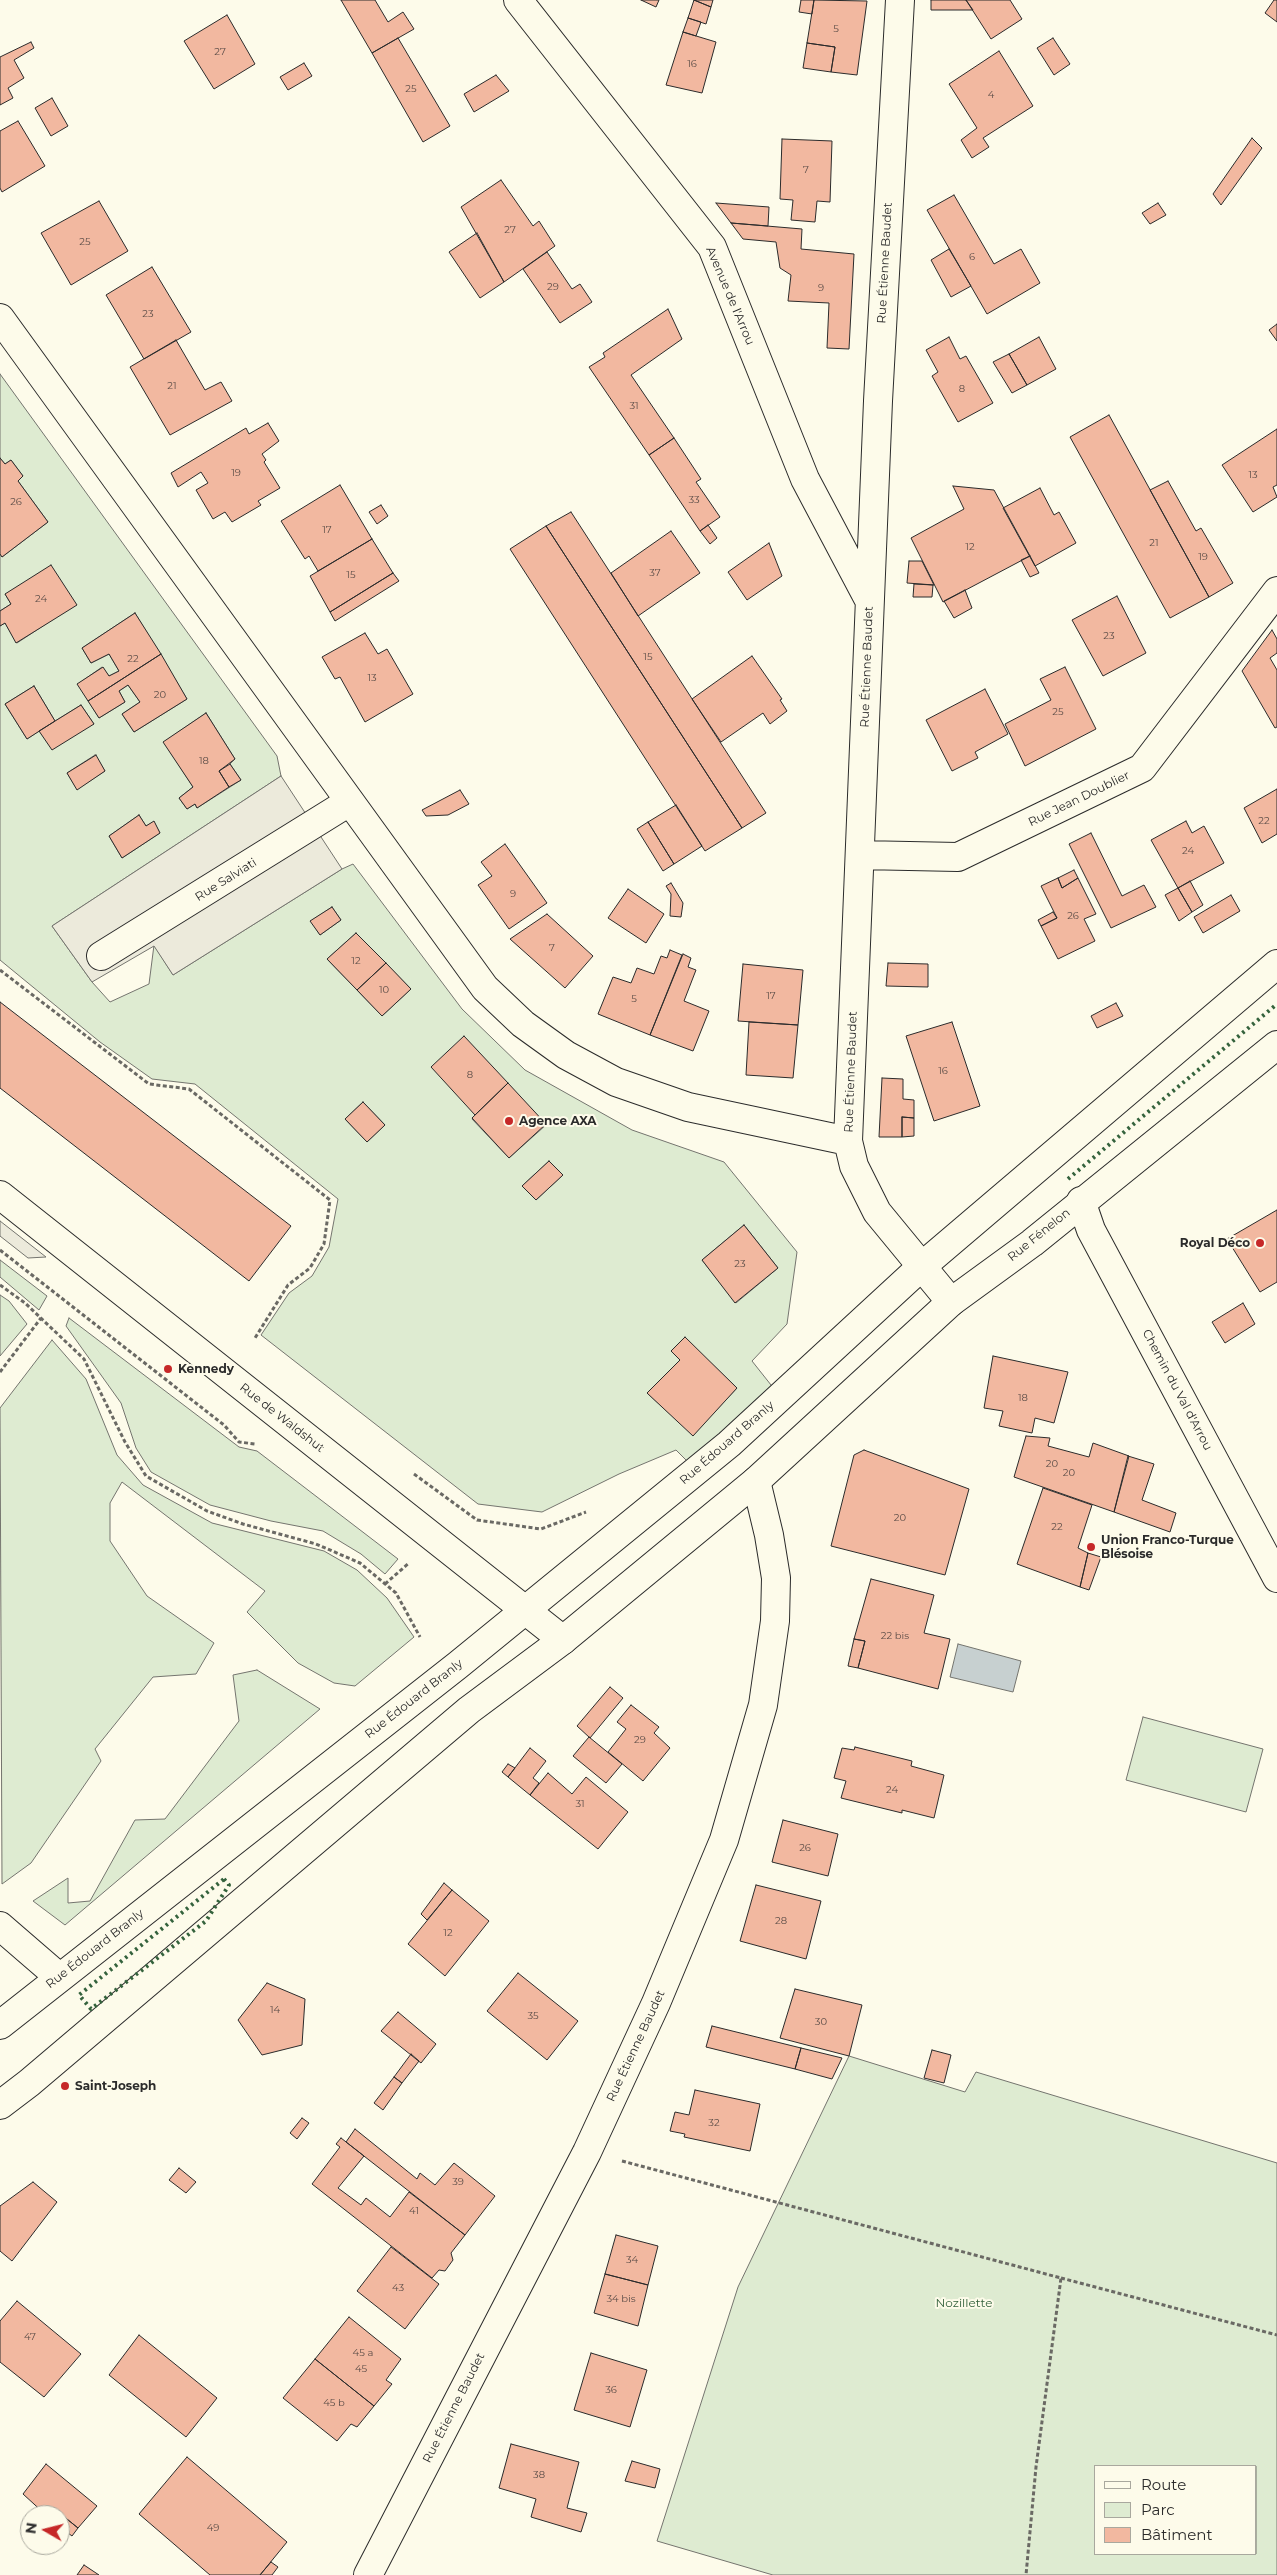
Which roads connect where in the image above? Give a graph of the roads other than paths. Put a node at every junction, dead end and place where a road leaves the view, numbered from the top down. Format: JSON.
{"nodes":[{"id":1,"x":518,"y":0,"type":"edge"},
{"id":2,"x":900,"y":0,"type":"edge"},
{"id":3,"x":0,"y":318,"type":"edge"},
{"id":4,"x":1277,"y":591,"type":"edge"},
{"id":5,"x":870,"y":601,"type":"junction"},
{"id":6,"x":349,"y":802,"type":"junction"},
{"id":7,"x":860,"y":855,"type":"junction"},
{"id":8,"x":102,"y":956,"type":"dead end"},
{"id":9,"x":1277,"y":964,"type":"edge"},
{"id":10,"x":1277,"y":1045,"type":"edge"},
{"id":11,"x":848,"y":1141,"type":"junction"},
{"id":12,"x":0,"y":1195,"type":"edge"},
{"id":13,"x":1081,"y":1202,"type":"junction"},
{"id":14,"x":921,"y":1267,"type":"junction"},
{"id":15,"x":952,"y":1302,"type":"junction"},
{"id":16,"x":756,"y":1481,"type":"junction"},
{"id":17,"x":1277,"y":1578,"type":"edge"},
{"id":18,"x":525,"y":1610,"type":"junction"},
{"id":19,"x":563,"y":1640,"type":"junction"},
{"id":20,"x":0,"y":1926,"type":"edge"},
{"id":21,"x":59,"y":1977,"type":"junction"},
{"id":22,"x":0,"y":2024,"type":"edge"},
{"id":23,"x":0,"y":2104,"type":"edge"},
{"id":24,"x":368,"y":2575,"type":"edge"}],
"edges":[{"from":1,"to":5,"type":"street","name":"Avenue de l'Arrou"},
{"from":2,"to":5,"type":"street","name":"Rue Étienne Baudet"},
{"from":3,"to":6,"type":"street"},
{"from":4,"to":7,"type":"street","name":"Rue Jean Doublier"},
{"from":5,"to":7,"type":"street","name":"Rue Étienne Baudet"},
{"from":6,"to":8,"type":"street","name":"Rue Salviati"},
{"from":6,"to":11,"type":"street"},
{"from":7,"to":11,"type":"street","name":"Rue Étienne Baudet"},
{"from":9,"to":14,"type":"street"},
{"from":10,"to":13,"type":"street","name":"Rue Fénelon"},
{"from":11,"to":14,"type":"street","name":"Rue Étienne Baudet"},
{"from":12,"to":18,"type":"street","name":"Rue de Waldshut"},
{"from":13,"to":15,"type":"street","name":"Rue Fénelon"},
{"from":13,"to":17,"type":"street","name":"Chemin du Val d'Arrou"},
{"from":14,"to":15,"type":"street","name":"Rue Étienne Baudet"},
{"from":14,"to":18,"type":"street","name":"Rue Édouard Branly"},
{"from":15,"to":16,"type":"street","name":"Rue Fénelon"},
{"from":16,"to":19,"type":"street"},
{"from":16,"to":24,"type":"street","name":"Rue Étienne Baudet"},
{"from":18,"to":19,"type":"street","name":"Rue de Waldshut"},
{"from":18,"to":21,"type":"street","name":"Rue Édouard Branly"},
{"from":19,"to":23,"type":"street"},
{"from":20,"to":21,"type":"street"},
{"from":21,"to":22,"type":"street","name":"Rue Édouard Branly"}]}
